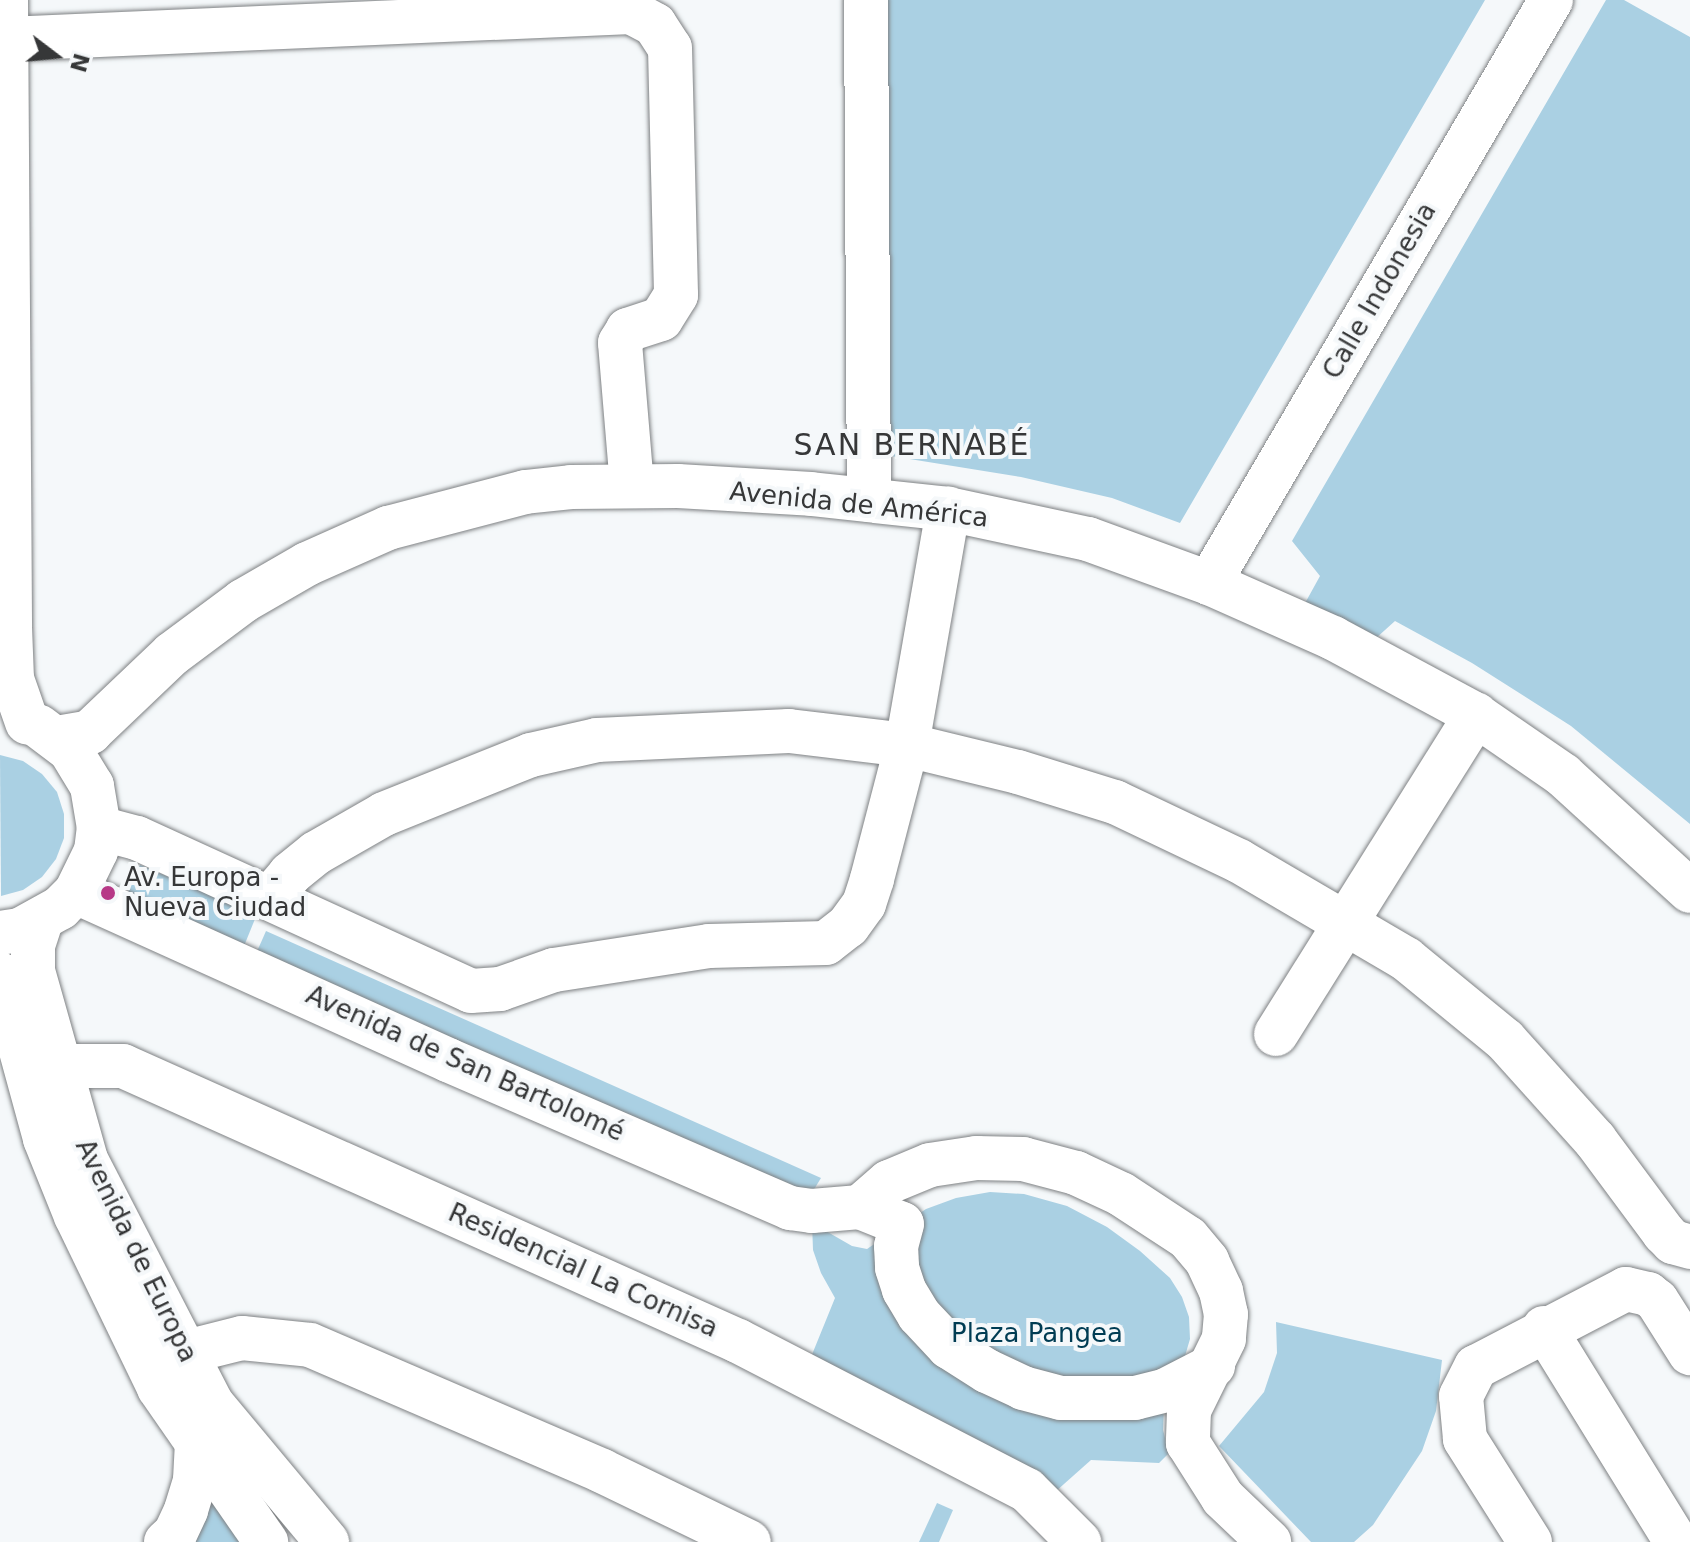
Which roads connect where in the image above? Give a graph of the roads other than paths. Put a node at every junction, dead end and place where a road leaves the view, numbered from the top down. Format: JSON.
{"nodes":[{"id":1,"x":866,"y":0,"type":"edge"},
{"id":2,"x":1551,"y":0,"type":"edge"},
{"id":3,"x":7,"y":20,"type":"edge"},
{"id":4,"x":632,"y":485,"type":"junction"},
{"id":5,"x":869,"y":500,"type":"junction"},
{"id":6,"x":948,"y":509,"type":"junction"},
{"id":7,"x":1209,"y":583,"type":"junction"},
{"id":8,"x":1476,"y":715,"type":"junction"},
{"id":9,"x":51,"y":735,"type":"edge"},
{"id":10,"x":907,"y":745,"type":"junction"},
{"id":11,"x":99,"y":828,"type":"junction"},
{"id":12,"x":1690,"y":891,"type":"edge"},
{"id":13,"x":76,"y":892,"type":"junction"},
{"id":14,"x":271,"y":897,"type":"junction"},
{"id":15,"x":1344,"y":920,"type":"junction"},
{"id":16,"x":41,"y":921,"type":"junction"},
{"id":17,"x":0,"y":933,"type":"edge"},
{"id":18,"x":0,"y":974,"type":"edge"},
{"id":19,"x":1276,"y":1034,"type":"dead end"},
{"id":20,"x":58,"y":1066,"type":"junction"},
{"id":21,"x":860,"y":1207,"type":"junction"},
{"id":22,"x":1690,"y":1247,"type":"edge"},
{"id":23,"x":1544,"y":1328,"type":"junction"},
{"id":24,"x":186,"y":1352,"type":"junction"},
{"id":25,"x":1690,"y":1353,"type":"edge"},
{"id":26,"x":1213,"y":1366,"type":"junction"},
{"id":27,"x":197,"y":1447,"type":"junction"},
{"id":28,"x":166,"y":1542,"type":"edge"},
{"id":29,"x":266,"y":1542,"type":"edge"},
{"id":30,"x":327,"y":1542,"type":"edge"},
{"id":31,"x":749,"y":1542,"type":"edge"},
{"id":32,"x":1079,"y":1542,"type":"edge"},
{"id":33,"x":1269,"y":1542,"type":"edge"},
{"id":34,"x":1530,"y":1542,"type":"edge"},
{"id":35,"x":1676,"y":1542,"type":"edge"}],
"edges":[{"from":1,"to":5,"type":"street"},
{"from":2,"to":7,"type":"street","name":"Calle Indonesia"},
{"from":3,"to":4,"type":"street"},
{"from":3,"to":9,"type":"street"},
{"from":4,"to":5,"type":"street","name":"Avenida de América"},
{"from":4,"to":9,"type":"street","name":"Avenida de América"},
{"from":5,"to":6,"type":"street","name":"Avenida de América"},
{"from":6,"to":7,"type":"street","name":"Avenida de América"},
{"from":6,"to":10,"type":"street"},
{"from":7,"to":8,"type":"street","name":"Avenida de América"},
{"from":8,"to":12,"type":"street","name":"Avenida de América"},
{"from":8,"to":15,"type":"street"},
{"from":9,"to":11,"type":"street"},
{"from":10,"to":14,"type":"street"},
{"from":10,"to":14,"type":"street"},
{"from":10,"to":15,"type":"street"},
{"from":11,"to":13,"type":"street"},
{"from":11,"to":14,"type":"street"},
{"from":13,"to":16,"type":"street"},
{"from":13,"to":21,"type":"street","name":"Avenida de San Bartolomé"},
{"from":15,"to":19,"type":"street"},
{"from":15,"to":22,"type":"street"},
{"from":16,"to":17,"type":"street"},
{"from":16,"to":20,"type":"street","name":"Avenida de Europa"},
{"from":18,"to":27,"type":"street","name":"Avenida de Europa"},
{"from":20,"to":24,"type":"street","name":"Avenida de Europa"},
{"from":20,"to":32,"type":"street","name":"Residencial La Cornisa"},
{"from":21,"to":26,"type":"street","name":"Avenida de San Bartolomé"},
{"from":21,"to":26,"type":"street"},
{"from":23,"to":25,"type":"street"},
{"from":23,"to":34,"type":"street"},
{"from":23,"to":35,"type":"street"},
{"from":24,"to":30,"type":"street","name":"Avenida de Europa"},
{"from":24,"to":31,"type":"street"},
{"from":26,"to":33,"type":"street"},
{"from":27,"to":28,"type":"street"},
{"from":27,"to":29,"type":"street","name":"Avenida de Europa"}]}
